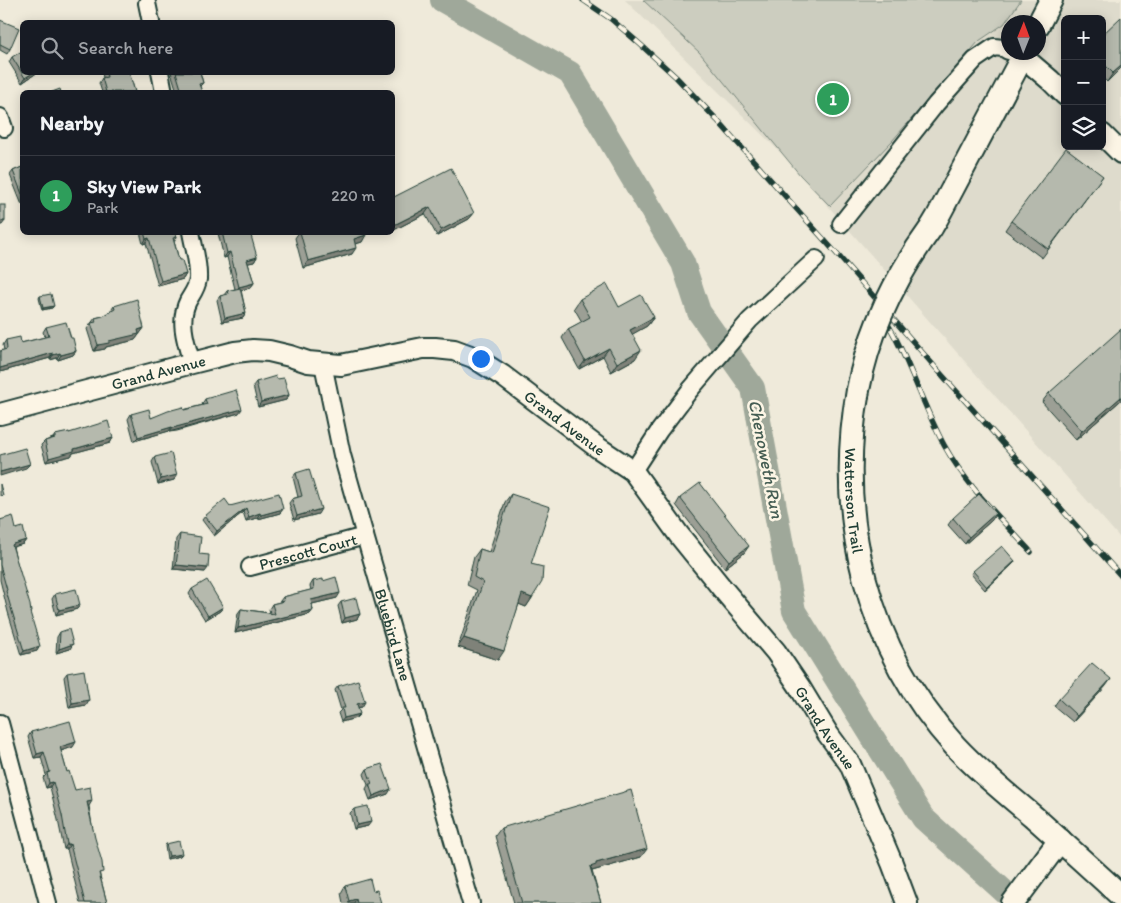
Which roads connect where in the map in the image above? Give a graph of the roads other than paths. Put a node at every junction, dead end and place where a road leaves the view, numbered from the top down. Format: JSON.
{"nodes":[{"id":1,"x":1051,"y":0,"type":"edge"},
{"id":2,"x":147,"y":3,"type":"dead end"},
{"id":3,"x":1043,"y":15,"type":"edge"},
{"id":4,"x":151,"y":20,"type":"edge"},
{"id":5,"x":1001,"y":48,"type":"edge"},
{"id":6,"x":1014,"y":60,"type":"edge"},
{"id":7,"x":1026,"y":60,"type":"edge"},
{"id":8,"x":161,"y":75,"type":"edge"},
{"id":9,"x":164,"y":90,"type":"edge"},
{"id":10,"x":1061,"y":91,"type":"edge"},
{"id":11,"x":1106,"y":138,"type":"edge"},
{"id":12,"x":1121,"y":153,"type":"edge"},
{"id":13,"x":841,"y":224,"type":"dead end"},
{"id":14,"x":192,"y":235,"type":"edge"},
{"id":15,"x":816,"y":259,"type":"dead end"},
{"id":16,"x":192,"y":362,"type":"junction"},
{"id":17,"x":323,"y":364,"type":"junction"},
{"id":18,"x":0,"y":414,"type":"edge"},
{"id":19,"x":632,"y":471,"type":"junction"},
{"id":20,"x":365,"y":536,"type":"junction"},
{"id":21,"x":250,"y":567,"type":"dead end"},
{"id":22,"x":0,"y":723,"type":"edge"},
{"id":23,"x":1060,"y":840,"type":"junction"},
{"id":24,"x":1121,"y":896,"type":"edge"},
{"id":25,"x":48,"y":903,"type":"edge"},
{"id":26,"x":471,"y":903,"type":"edge"},
{"id":27,"x":908,"y":903,"type":"edge"},
{"id":28,"x":1013,"y":903,"type":"edge"}],
"edges":[{"from":1,"to":3,"type":"main road"},
{"from":2,"to":4,"type":"street"},
{"from":5,"to":13,"type":"street"},
{"from":6,"to":23,"type":"main road","name":"Watterson Trail","bridge":true},
{"from":7,"to":10,"type":"street"},
{"from":8,"to":9,"type":"street"},
{"from":11,"to":12,"type":"street"},
{"from":14,"to":16,"type":"street"},
{"from":15,"to":19,"type":"street"},
{"from":16,"to":17,"type":"street","name":"Grand Avenue"},
{"from":16,"to":18,"type":"street","name":"Grand Avenue"},
{"from":17,"to":19,"type":"street","name":"Grand Avenue"},
{"from":17,"to":20,"type":"street","name":"Bluebird Lane"},
{"from":19,"to":27,"type":"street","name":"Grand Avenue"},
{"from":20,"to":21,"type":"street","name":"Prescott Court"},
{"from":20,"to":26,"type":"street","name":"Bluebird Lane"},
{"from":22,"to":25,"type":"street"},
{"from":23,"to":24,"type":"main road","name":"Watterson Trail"},
{"from":23,"to":28,"type":"main road"}]}
